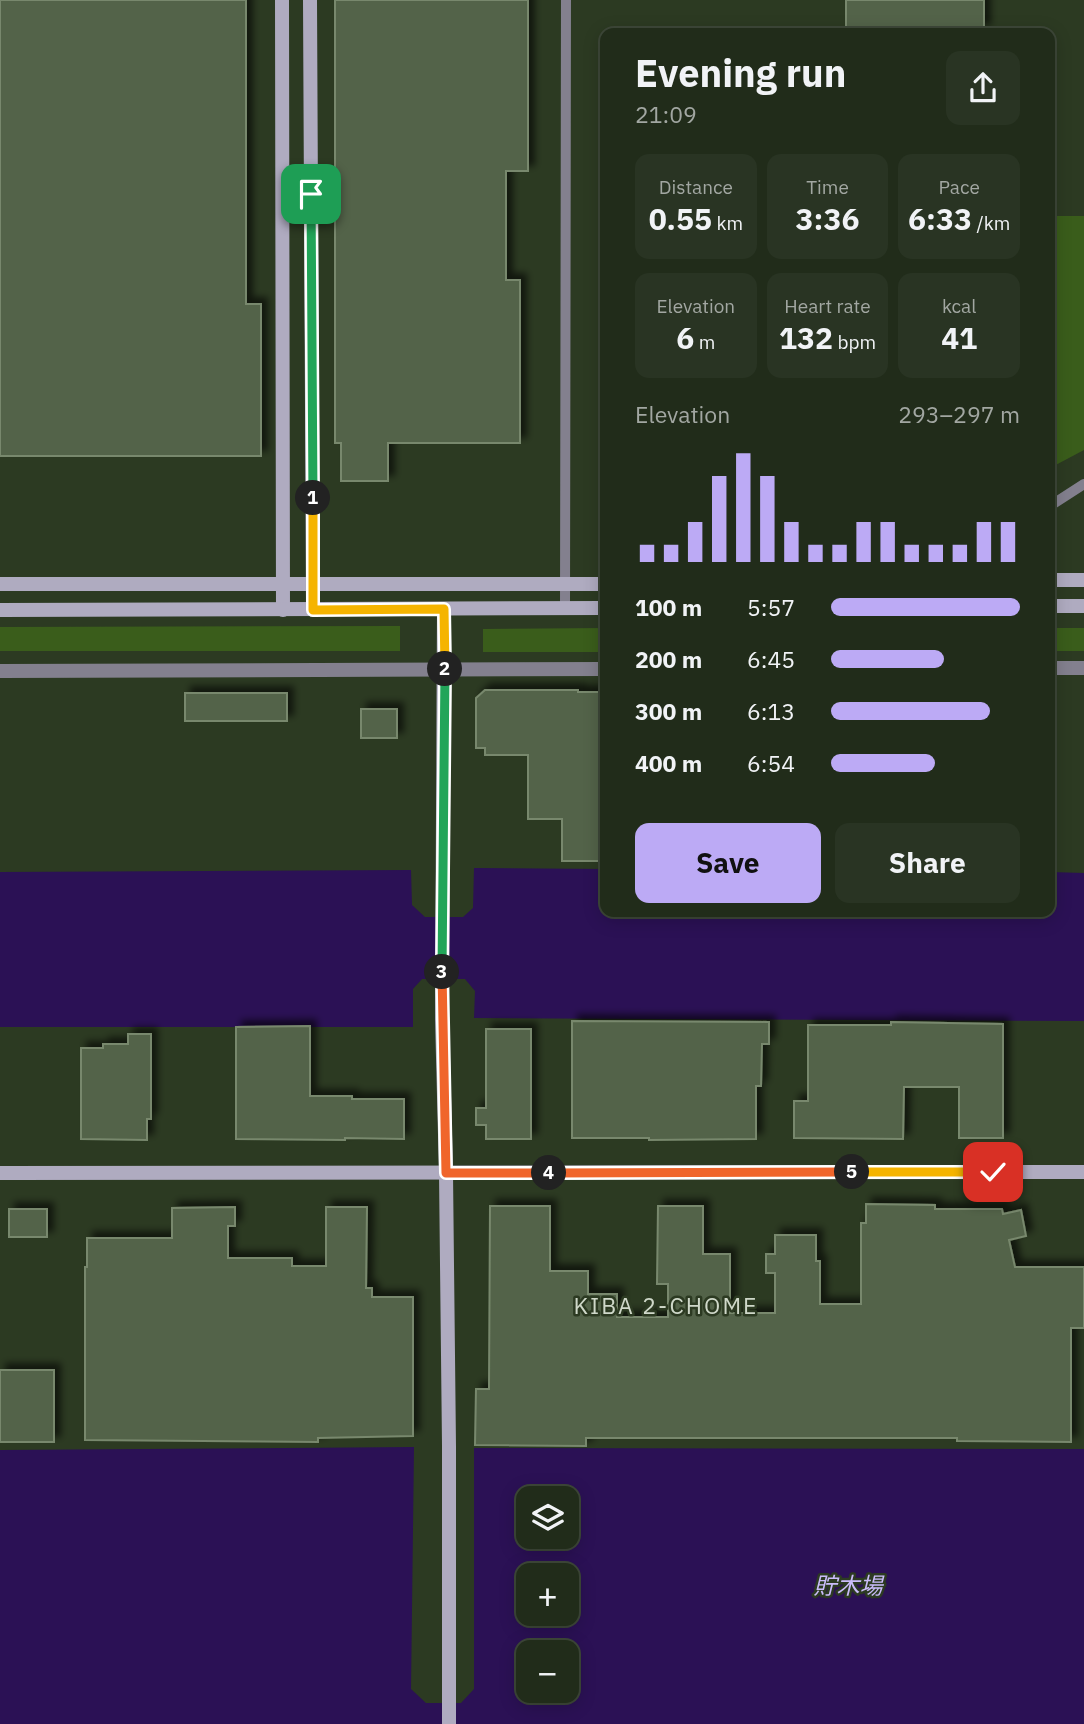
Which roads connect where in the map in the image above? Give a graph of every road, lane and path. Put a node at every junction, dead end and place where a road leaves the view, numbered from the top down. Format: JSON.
{"nodes":[{"id":1,"x":282,"y":0,"type":"edge"},
{"id":2,"x":310,"y":0,"type":"edge"},
{"id":3,"x":566,"y":0,"type":"edge"},
{"id":4,"x":1084,"y":484,"type":"edge"},
{"id":5,"x":1055,"y":503,"type":"edge"},
{"id":6,"x":1055,"y":580,"type":"edge"},
{"id":7,"x":1084,"y":580,"type":"edge"},
{"id":8,"x":283,"y":583,"type":"junction"},
{"id":9,"x":313,"y":583,"type":"junction"},
{"id":10,"x":0,"y":584,"type":"edge"},
{"id":11,"x":565,"y":584,"type":"junction"},
{"id":12,"x":600,"y":584,"type":"edge"},
{"id":13,"x":1055,"y":606,"type":"edge"},
{"id":14,"x":1084,"y":606,"type":"edge"},
{"id":15,"x":565,"y":608,"type":"junction"},
{"id":16,"x":600,"y":608,"type":"edge"},
{"id":17,"x":444,"y":609,"type":"junction"},
{"id":18,"x":0,"y":610,"type":"edge"},
{"id":19,"x":283,"y":610,"type":"junction"},
{"id":20,"x":313,"y":610,"type":"junction"},
{"id":21,"x":1055,"y":668,"type":"edge"},
{"id":22,"x":1084,"y":668,"type":"edge"},
{"id":23,"x":600,"y":669,"type":"edge"},
{"id":24,"x":445,"y":670,"type":"junction"},
{"id":25,"x":0,"y":671,"type":"edge"},
{"id":26,"x":1084,"y":1172,"type":"edge"},
{"id":27,"x":0,"y":1173,"type":"edge"},
{"id":28,"x":446,"y":1173,"type":"junction"},
{"id":29,"x":449,"y":1724,"type":"edge"}],
"edges":[{"from":1,"to":8,"type":"street"},
{"from":2,"to":9,"type":"street"},
{"from":3,"to":11,"type":"lane"},
{"from":4,"to":5,"type":"lane"},
{"from":6,"to":7,"type":"street"},
{"from":8,"to":9,"type":"street"},
{"from":8,"to":10,"type":"street"},
{"from":8,"to":19,"type":"street"},
{"from":9,"to":11,"type":"street"},
{"from":9,"to":20,"type":"street"},
{"from":11,"to":12,"type":"street"},
{"from":11,"to":15,"type":"lane"},
{"from":13,"to":14,"type":"street"},
{"from":15,"to":16,"type":"street"},
{"from":15,"to":17,"type":"street"},
{"from":17,"to":20,"type":"street"},
{"from":17,"to":24,"type":"street"},
{"from":18,"to":19,"type":"street"},
{"from":19,"to":20,"type":"street"},
{"from":21,"to":22,"type":"street"},
{"from":23,"to":24,"type":"street"},
{"from":24,"to":25,"type":"street"},
{"from":24,"to":28,"type":"street"},
{"from":26,"to":28,"type":"street"},
{"from":27,"to":28,"type":"street"},
{"from":28,"to":29,"type":"street"}]}
